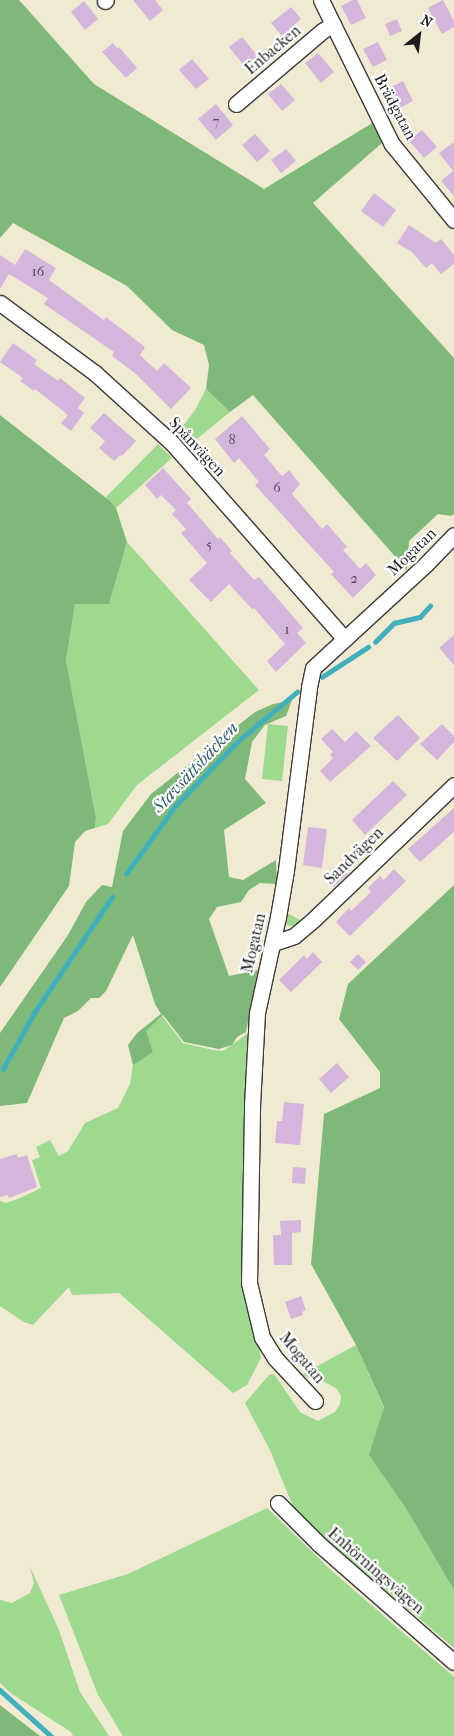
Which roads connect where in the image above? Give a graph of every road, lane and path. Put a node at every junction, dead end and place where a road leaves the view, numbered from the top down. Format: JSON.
{"nodes":[{"id":1,"x":321,"y":0,"type":"edge"},
{"id":2,"x":333,"y":24,"type":"junction"},
{"id":3,"x":236,"y":104,"type":"dead end"},
{"id":4,"x":454,"y":220,"type":"edge"},
{"id":5,"x":0,"y":303,"type":"edge"},
{"id":6,"x":454,"y":535,"type":"edge"},
{"id":7,"x":345,"y":639,"type":"junction"},
{"id":8,"x":454,"y":785,"type":"edge"},
{"id":9,"x":273,"y":943,"type":"junction"},
{"id":10,"x":315,"y":1401,"type":"dead end"},
{"id":11,"x":278,"y":1503,"type":"dead end"},
{"id":12,"x":454,"y":1662,"type":"edge"}],
"edges":[{"from":1,"to":2,"type":"street","name":"Brädgatan"},
{"from":2,"to":3,"type":"street","name":"Enbacken"},
{"from":2,"to":4,"type":"street","name":"Brädgatan"},
{"from":5,"to":7,"type":"street","name":"Spånvägen"},
{"from":6,"to":7,"type":"street","name":"Mogatan"},
{"from":7,"to":9,"type":"street","name":"Mogatan"},
{"from":8,"to":9,"type":"street","name":"Sandvägen"},
{"from":9,"to":10,"type":"street","name":"Mogatan"},
{"from":11,"to":12,"type":"street","name":"Enhörningsvägen"}]}
